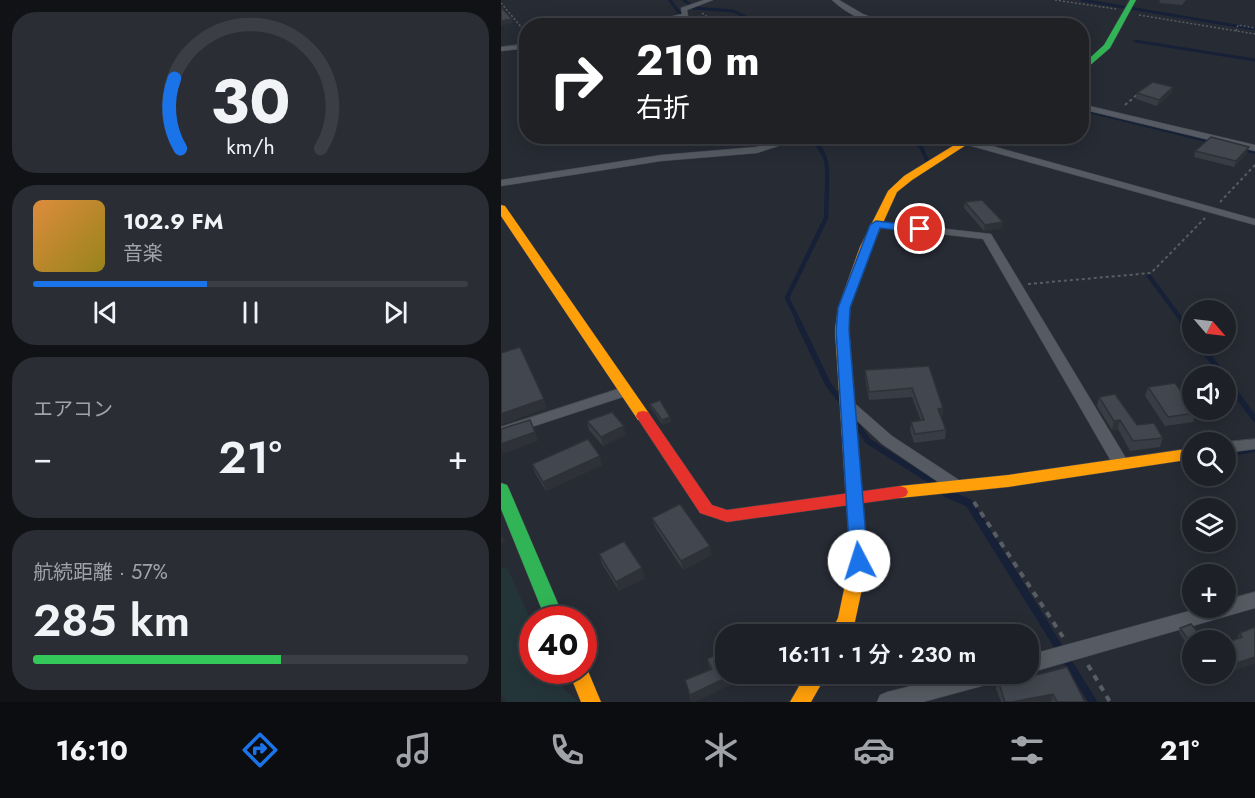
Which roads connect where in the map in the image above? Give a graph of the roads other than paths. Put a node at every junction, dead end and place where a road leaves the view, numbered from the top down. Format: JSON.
{"nodes":[{"id":1,"x":710,"y":0,"type":"edge"},
{"id":2,"x":834,"y":0,"type":"edge"},
{"id":3,"x":1130,"y":5,"type":"edge"},
{"id":4,"x":671,"y":18,"type":"edge"},
{"id":5,"x":866,"y":18,"type":"edge"},
{"id":6,"x":519,"y":47,"type":"edge"},
{"id":7,"x":501,"y":49,"type":"edge"},
{"id":8,"x":1089,"y":63,"type":"edge"},
{"id":9,"x":1089,"y":108,"type":"edge"},
{"id":10,"x":778,"y":144,"type":"edge"},
{"id":11,"x":964,"y":144,"type":"edge"},
{"id":12,"x":989,"y":144,"type":"edge"},
{"id":13,"x":1255,"y":148,"type":"edge"},
{"id":14,"x":501,"y":183,"type":"edge"},
{"id":15,"x":501,"y":208,"type":"edge"},
{"id":16,"x":1255,"y":222,"type":"edge"},
{"id":17,"x":876,"y":225,"type":"junction"},
{"id":18,"x":624,"y":392,"type":"junction"},
{"id":19,"x":847,"y":404,"type":"junction"},
{"id":20,"x":501,"y":432,"type":"edge"},
{"id":21,"x":1255,"y":444,"type":"edge"},
{"id":22,"x":1236,"y":447,"type":"edge"},
{"id":23,"x":1182,"y":455,"type":"edge"},
{"id":24,"x":1121,"y":464,"type":"junction"},
{"id":25,"x":960,"y":486,"type":"junction"},
{"id":26,"x":501,"y":489,"type":"edge"},
{"id":27,"x":853,"y":497,"type":"junction"},
{"id":28,"x":1255,"y":600,"type":"edge"},
{"id":29,"x":550,"y":606,"type":"edge"},
{"id":30,"x":845,"y":624,"type":"edge"},
{"id":31,"x":1039,"y":661,"type":"edge"},
{"id":32,"x":584,"y":684,"type":"edge"},
{"id":33,"x":811,"y":684,"type":"edge"},
{"id":34,"x":956,"y":684,"type":"edge"},
{"id":35,"x":591,"y":702,"type":"edge"},
{"id":36,"x":800,"y":702,"type":"edge"},
{"id":37,"x":888,"y":702,"type":"edge"}],
"edges":[{"from":1,"to":4,"type":"street"},
{"from":2,"to":5,"type":"street"},
{"from":3,"to":8,"type":"street"},
{"from":6,"to":7,"type":"street"},
{"from":9,"to":13,"type":"street"},
{"from":10,"to":14,"type":"street"},
{"from":11,"to":17,"type":"street"},
{"from":12,"to":16,"type":"street"},
{"from":15,"to":18,"type":"street"},
{"from":17,"to":19,"type":"street"},
{"from":17,"to":24,"type":"street"},
{"from":18,"to":20,"type":"street"},
{"from":18,"to":27,"type":"street"},
{"from":19,"to":25,"type":"street"},
{"from":19,"to":27,"type":"street"},
{"from":21,"to":22,"type":"street"},
{"from":23,"to":24,"type":"street"},
{"from":24,"to":25,"type":"street"},
{"from":25,"to":27,"type":"street"},
{"from":26,"to":29,"type":"street"},
{"from":27,"to":30,"type":"street"},
{"from":28,"to":31,"type":"street"},
{"from":32,"to":35,"type":"street"},
{"from":33,"to":36,"type":"street"},
{"from":34,"to":37,"type":"street"}]}
